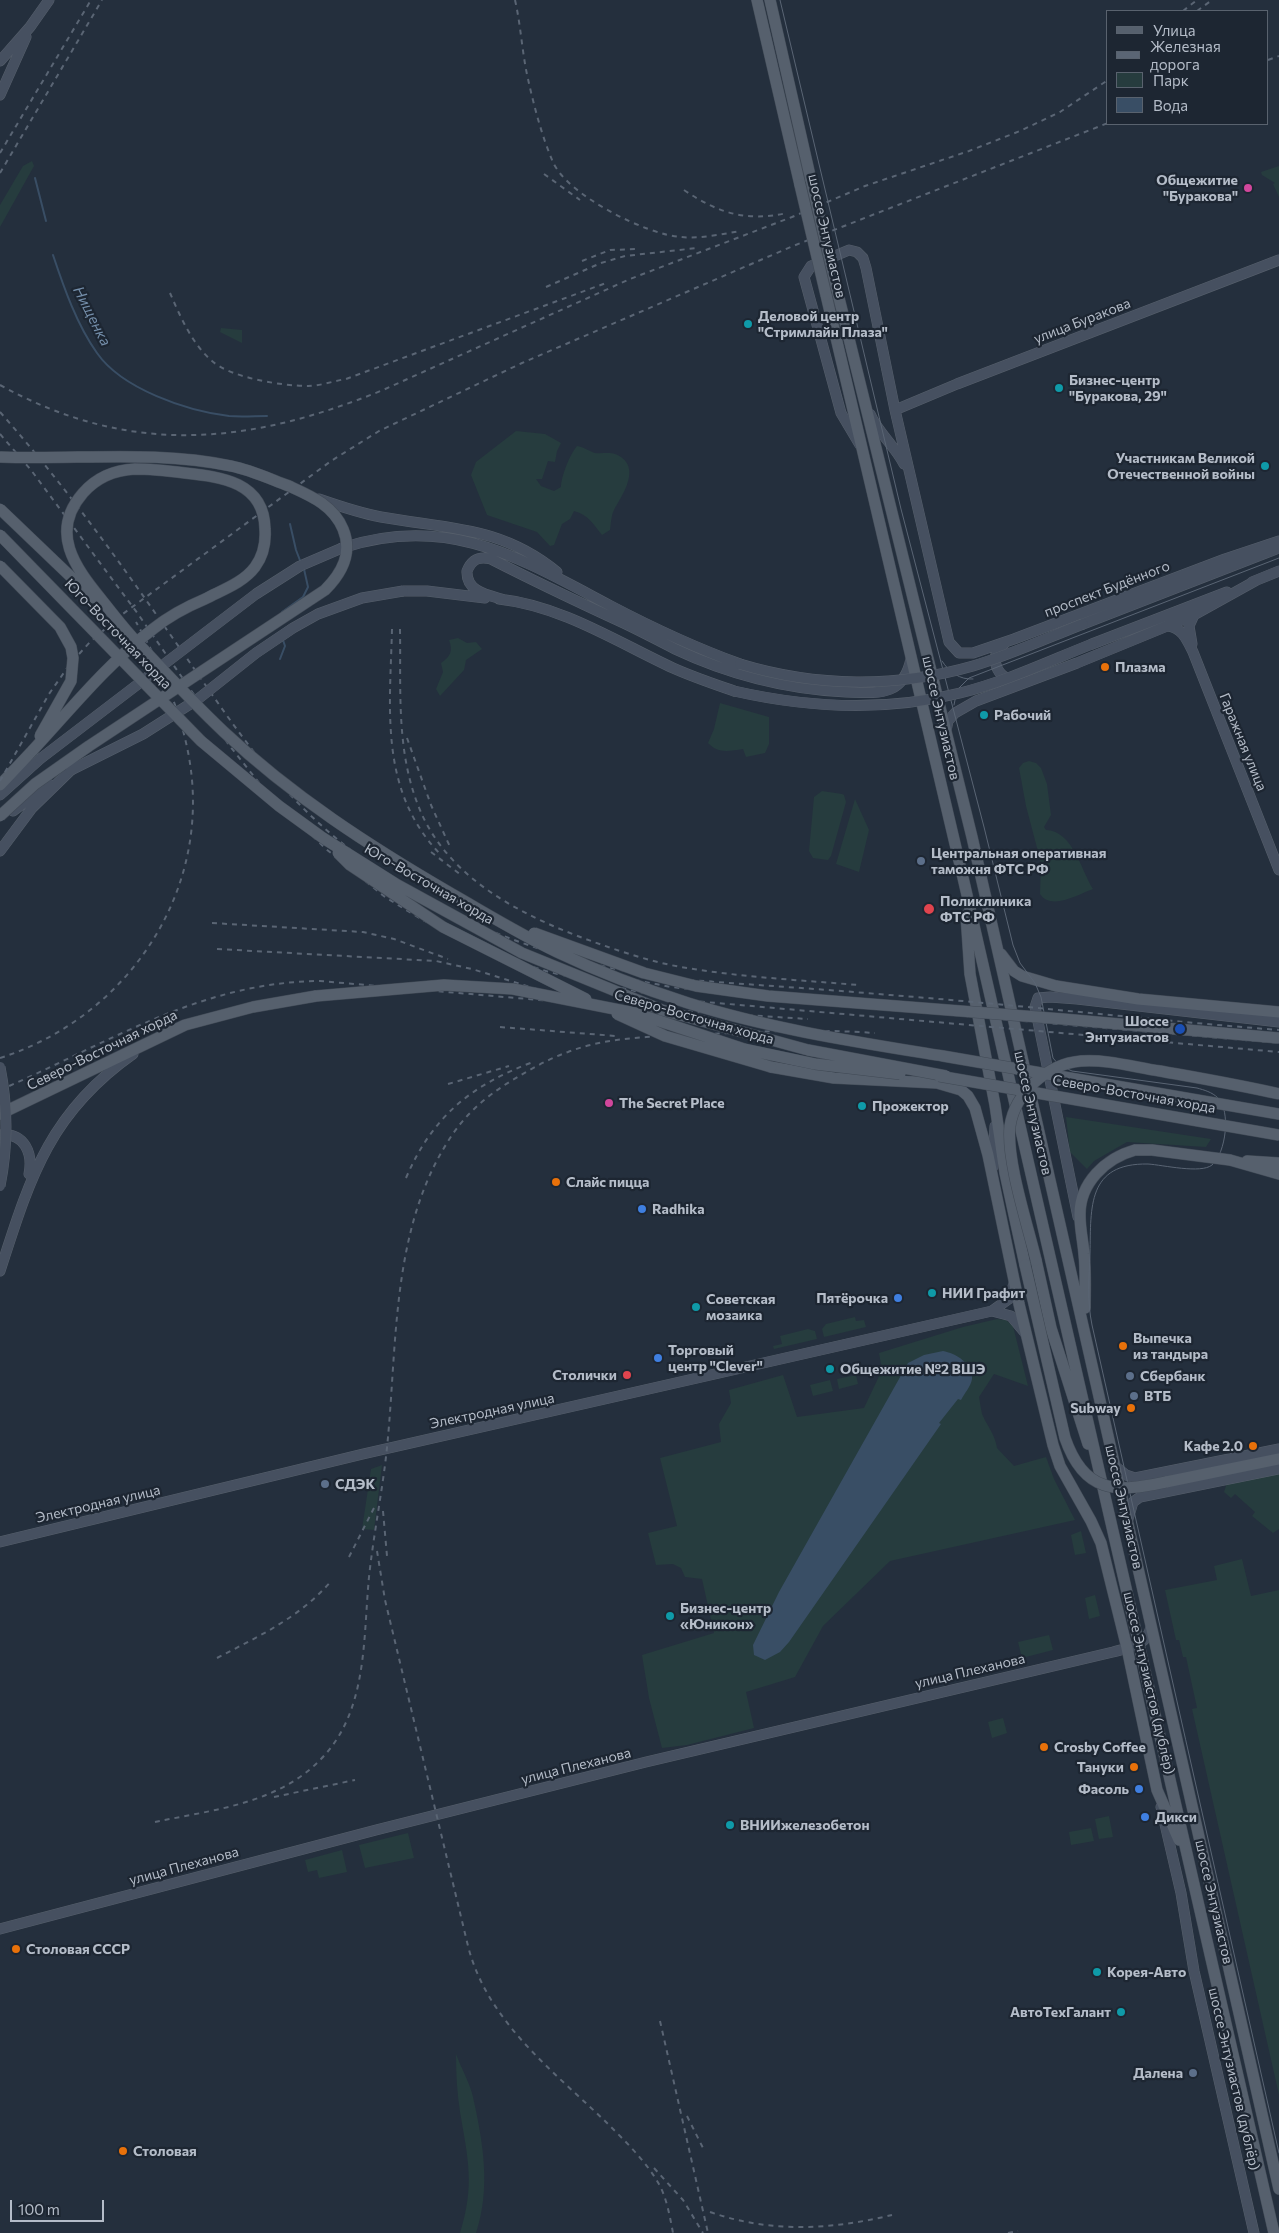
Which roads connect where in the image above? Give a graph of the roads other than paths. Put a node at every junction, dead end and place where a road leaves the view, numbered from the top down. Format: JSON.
{"nodes":[{"id":1,"x":49,"y":0,"type":"edge"},
{"id":2,"x":758,"y":0,"type":"edge"},
{"id":3,"x":770,"y":0,"type":"edge"},
{"id":4,"x":30,"y":27,"type":"junction"},
{"id":5,"x":0,"y":61,"type":"edge"},
{"id":6,"x":0,"y":95,"type":"edge"},
{"id":7,"x":1279,"y":260,"type":"edge"},
{"id":8,"x":865,"y":402,"type":"junction"},
{"id":9,"x":895,"y":410,"type":"junction"},
{"id":10,"x":860,"y":446,"type":"junction"},
{"id":11,"x":0,"y":457,"type":"edge"},
{"id":12,"x":910,"y":476,"type":"junction"},
{"id":13,"x":313,"y":497,"type":"junction"},
{"id":14,"x":0,"y":509,"type":"edge"},
{"id":15,"x":0,"y":535,"type":"edge"},
{"id":16,"x":1279,"y":541,"type":"edge"},
{"id":17,"x":1279,"y":548,"type":"edge"},
{"id":18,"x":0,"y":566,"type":"edge"},
{"id":19,"x":1279,"y":571,"type":"edge"},
{"id":20,"x":574,"y":586,"type":"junction"},
{"id":21,"x":506,"y":600,"type":"junction"},
{"id":22,"x":1209,"y":603,"type":"junction"},
{"id":23,"x":612,"y":607,"type":"junction"},
{"id":24,"x":1194,"y":615,"type":"junction"},
{"id":25,"x":1167,"y":626,"type":"junction"},
{"id":26,"x":123,"y":627,"type":"junction"},
{"id":27,"x":1006,"y":642,"type":"junction"},
{"id":28,"x":675,"y":649,"type":"junction"},
{"id":29,"x":1193,"y":652,"type":"junction"},
{"id":30,"x":911,"y":659,"type":"junction"},
{"id":31,"x":1021,"y":684,"type":"junction"},
{"id":32,"x":946,"y":731,"type":"junction"},
{"id":33,"x":33,"y":750,"type":"junction"},
{"id":34,"x":71,"y":770,"type":"junction"},
{"id":35,"x":0,"y":785,"type":"edge"},
{"id":36,"x":0,"y":795,"type":"edge"},
{"id":37,"x":0,"y":816,"type":"edge"},
{"id":38,"x":0,"y":821,"type":"edge"},
{"id":39,"x":323,"y":838,"type":"junction"},
{"id":40,"x":0,"y":851,"type":"edge"},
{"id":41,"x":1279,"y":870,"type":"edge"},
{"id":42,"x":964,"y":882,"type":"junction"},
{"id":43,"x":490,"y":916,"type":"junction"},
{"id":44,"x":998,"y":950,"type":"junction"},
{"id":45,"x":1279,"y":1012,"type":"edge"},
{"id":46,"x":1279,"y":1022,"type":"edge"},
{"id":47,"x":1279,"y":1038,"type":"edge"},
{"id":48,"x":153,"y":1040,"type":"junction"},
{"id":49,"x":0,"y":1068,"type":"edge"},
{"id":50,"x":946,"y":1076,"type":"junction"},
{"id":51,"x":1279,"y":1094,"type":"edge"},
{"id":52,"x":995,"y":1105,"type":"junction"},
{"id":53,"x":0,"y":1114,"type":"edge"},
{"id":54,"x":1279,"y":1114,"type":"edge"},
{"id":55,"x":1279,"y":1135,"type":"edge"},
{"id":56,"x":1,"y":1136,"type":"edge"},
{"id":57,"x":1230,"y":1160,"type":"junction"},
{"id":58,"x":1279,"y":1163,"type":"edge"},
{"id":59,"x":1279,"y":1174,"type":"edge"},
{"id":60,"x":993,"y":1180,"type":"junction"},
{"id":61,"x":0,"y":1186,"type":"edge"},
{"id":62,"x":18,"y":1216,"type":"junction"},
{"id":63,"x":1080,"y":1229,"type":"junction"},
{"id":64,"x":1030,"y":1263,"type":"junction"},
{"id":65,"x":0,"y":1271,"type":"edge"},
{"id":66,"x":1014,"y":1281,"type":"junction"},
{"id":67,"x":992,"y":1310,"type":"junction"},
{"id":68,"x":1085,"y":1332,"type":"junction"},
{"id":69,"x":1027,"y":1336,"type":"junction"},
{"id":70,"x":1279,"y":1450,"type":"edge"},
{"id":71,"x":1279,"y":1459,"type":"edge"},
{"id":72,"x":1116,"y":1467,"type":"junction"},
{"id":73,"x":1279,"y":1469,"type":"edge"},
{"id":74,"x":1102,"y":1479,"type":"junction"},
{"id":75,"x":1128,"y":1519,"type":"junction"},
{"id":76,"x":0,"y":1542,"type":"edge"},
{"id":77,"x":1122,"y":1624,"type":"junction"},
{"id":78,"x":1151,"y":1626,"type":"junction"},
{"id":79,"x":1140,"y":1644,"type":"junction"},
{"id":80,"x":1127,"y":1648,"type":"junction"},
{"id":81,"x":1113,"y":1652,"type":"junction"},
{"id":82,"x":1131,"y":1665,"type":"junction"},
{"id":83,"x":1157,"y":1790,"type":"junction"},
{"id":84,"x":1189,"y":1862,"type":"junction"},
{"id":85,"x":0,"y":1929,"type":"edge"},
{"id":86,"x":1279,"y":2189,"type":"edge"},
{"id":87,"x":1254,"y":2233,"type":"edge"},
{"id":88,"x":1274,"y":2233,"type":"edge"}],
"edges":[{"from":1,"to":4,"type":"main road"},
{"from":2,"to":10,"type":"main road","name":"шоссе Энтузиастов","bridge":true},
{"from":3,"to":8,"type":"main road","name":"шоссе Энтузиастов","bridge":true},
{"from":4,"to":5,"type":"main road"},
{"from":4,"to":6,"type":"main road"},
{"from":7,"to":9,"type":"main road","name":"улица Буракова"},
{"from":8,"to":12,"type":"main road"},
{"from":8,"to":32,"type":"main road","name":"шоссе Энтузиастов"},
{"from":9,"to":10,"type":"main road"},
{"from":9,"to":12,"type":"main road"},
{"from":10,"to":30,"type":"main road","name":"шоссе Энтузиастов"},
{"from":11,"to":13,"type":"main road","bridge":true},
{"from":12,"to":27,"type":"main road","name":"проспект Будённого"},
{"from":13,"to":20,"type":"main road","bridge":true},
{"from":13,"to":37,"type":"main road","bridge":true},
{"from":14,"to":26,"type":"main road","name":"Юго-Восточная хорда","bridge":true},
{"from":15,"to":39,"type":"main road","name":"Юго-Восточная хорда","bridge":true},
{"from":16,"to":27,"type":"main road","name":"проспект Будённого"},
{"from":17,"to":23,"type":"main road","name":"проспект Будённого","bridge":true},
{"from":18,"to":33,"type":"main road","bridge":true},
{"from":19,"to":22,"type":"main road"},
{"from":20,"to":23,"type":"main road"},
{"from":20,"to":36,"type":"main road","bridge":true},
{"from":21,"to":22,"type":"main road","bridge":true},
{"from":21,"to":28,"type":"main road"},
{"from":21,"to":34,"type":"main road","bridge":true},
{"from":22,"to":24,"type":"main road"},
{"from":23,"to":28,"type":"main road"},
{"from":24,"to":25,"type":"main road"},
{"from":24,"to":29,"type":"main road","name":"Гаражная улица"},
{"from":25,"to":29,"type":"main road","name":"Гаражная улица"},
{"from":25,"to":31,"type":"main road"},
{"from":26,"to":33,"type":"main road","name":"Северо-Восточная хорда","bridge":true},
{"from":26,"to":43,"type":"main road","name":"Северо-Восточная хорда","bridge":true},
{"from":27,"to":31,"type":"main road"},
{"from":28,"to":30,"type":"main road"},
{"from":29,"to":41,"type":"main road","name":"Гаражная улица"},
{"from":30,"to":42,"type":"main road","name":"шоссе Энтузиастов"},
{"from":31,"to":32,"type":"main road"},
{"from":32,"to":44,"type":"main road","name":"шоссе Энтузиастов"},
{"from":33,"to":35,"type":"main road","name":"Северо-Восточная хорда"},
{"from":34,"to":38,"type":"main road"},
{"from":34,"to":40,"type":"main road"},
{"from":39,"to":50,"type":"main road","name":"Юго-Восточная хорда","bridge":true},
{"from":39,"to":60,"type":"main road","bridge":true},
{"from":42,"to":52,"type":"main road","name":"шоссе Энтузиастов (дублёр)"},
{"from":42,"to":74,"type":"main road","name":"шоссе Энтузиастов"},
{"from":43,"to":47,"type":"main road","bridge":true},
{"from":43,"to":54,"type":"main road","name":"Северо-Восточная хорда","bridge":true},
{"from":44,"to":45,"type":"main road"},
{"from":44,"to":68,"type":"main road","name":"шоссе Энтузиастов"},
{"from":46,"to":63,"type":"main road"},
{"from":48,"to":50,"type":"main road","name":"Северо-Восточная хорда","bridge":true},
{"from":48,"to":53,"type":"main road","name":"Северо-Восточная хорда"},
{"from":48,"to":62,"type":"main road"},
{"from":49,"to":61,"type":"main road","bridge":true},
{"from":50,"to":55,"type":"main road","name":"Северо-Восточная хорда","bridge":true},
{"from":51,"to":64,"type":"main road","bridge":true},
{"from":52,"to":60,"type":"main road","name":"шоссе Энтузиастов (дублёр)"},
{"from":52,"to":64,"type":"main road"},
{"from":56,"to":62,"type":"main road"},
{"from":57,"to":58,"type":"main road"},
{"from":57,"to":59,"type":"main road"},
{"from":57,"to":63,"type":"main road","bridge":true},
{"from":60,"to":66,"type":"main road","name":"шоссе Энтузиастов (дублёр)"},
{"from":62,"to":65,"type":"main road"},
{"from":63,"to":68,"type":"main road"},
{"from":64,"to":71,"type":"main road","bridge":true},
{"from":64,"to":74,"type":"main road"},
{"from":66,"to":67,"type":"main road","name":"Электродная улица"},
{"from":66,"to":69,"type":"main road","name":"шоссе Энтузиастов (дублёр)"},
{"from":67,"to":69,"type":"main road"},
{"from":67,"to":76,"type":"main road","name":"Электродная улица"},
{"from":68,"to":72,"type":"main road","name":"шоссе Энтузиастов"},
{"from":69,"to":77,"type":"main road","name":"шоссе Энтузиастов (дублёр)"},
{"from":70,"to":72,"type":"main road"},
{"from":72,"to":75,"type":"main road","name":"шоссе Энтузиастов"},
{"from":73,"to":75,"type":"main road"},
{"from":74,"to":79,"type":"main road","name":"шоссе Энтузиастов"},
{"from":75,"to":78,"type":"main road","name":"шоссе Энтузиастов"},
{"from":77,"to":80,"type":"main road","name":"шоссе Энтузиастов (дублёр)"},
{"from":77,"to":81,"type":"main road"},
{"from":78,"to":79,"type":"main road"},
{"from":78,"to":86,"type":"main road","name":"шоссе Энтузиастов"},
{"from":79,"to":80,"type":"main road","name":"улица Плеханова"},
{"from":79,"to":82,"type":"main road"},
{"from":79,"to":84,"type":"main road","name":"шоссе Энтузиастов"},
{"from":80,"to":81,"type":"main road","name":"улица Плеханова"},
{"from":80,"to":82,"type":"main road","name":"шоссе Энтузиастов (дублёр)"},
{"from":81,"to":82,"type":"main road"},
{"from":81,"to":85,"type":"main road","name":"улица Плеханова"},
{"from":82,"to":83,"type":"main road","name":"шоссе Энтузиастов (дублёр)"},
{"from":83,"to":84,"type":"main road"},
{"from":83,"to":87,"type":"main road","name":"шоссе Энтузиастов (дублёр)"},
{"from":84,"to":88,"type":"main road","name":"шоссе Энтузиастов"}]}
